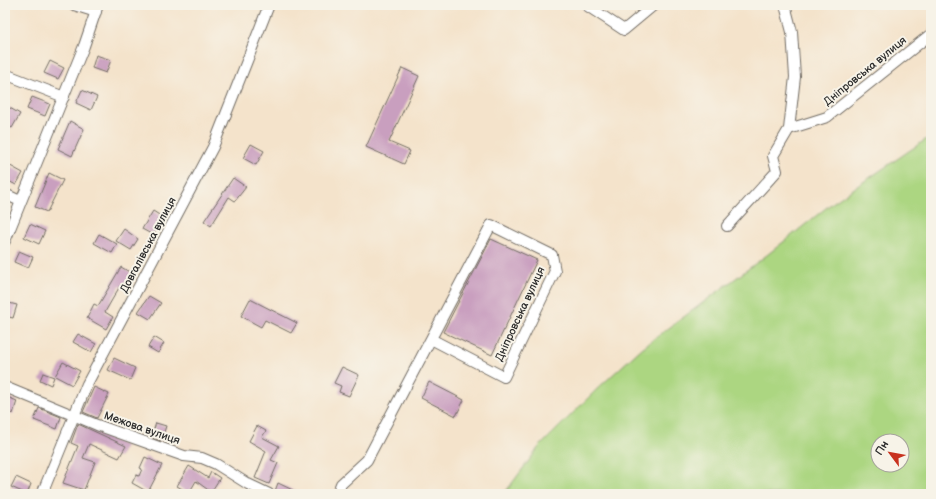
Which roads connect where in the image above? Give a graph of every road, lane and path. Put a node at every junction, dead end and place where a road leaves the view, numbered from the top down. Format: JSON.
{"nodes":[{"id":1,"x":74,"y":5,"type":"edge"},
{"id":2,"x":269,"y":5,"type":"edge"},
{"id":3,"x":586,"y":5,"type":"edge"},
{"id":4,"x":654,"y":5,"type":"edge"},
{"id":5,"x":785,"y":5,"type":"edge"},
{"id":6,"x":97,"y":8,"type":"edge"},
{"id":7,"x":931,"y":34,"type":"edge"},
{"id":8,"x":5,"y":74,"type":"edge"},
{"id":9,"x":64,"y":97,"type":"junction"},
{"id":10,"x":789,"y":128,"type":"junction"},
{"id":11,"x":5,"y":194,"type":"edge"},
{"id":12,"x":20,"y":201,"type":"junction"},
{"id":13,"x":727,"y":226,"type":"dead end"},
{"id":14,"x":5,"y":241,"type":"edge"},
{"id":15,"x":431,"y":339,"type":"junction"},
{"id":16,"x":5,"y":387,"type":"edge"},
{"id":17,"x":73,"y":416,"type":"junction"},
{"id":18,"x":42,"y":494,"type":"edge"},
{"id":19,"x":269,"y":494,"type":"edge"},
{"id":20,"x":337,"y":494,"type":"edge"}],
"edges":[{"from":1,"to":6,"type":"street"},
{"from":2,"to":17,"type":"street","name":"Довгалівська вулиця"},
{"from":3,"to":4,"type":"street"},
{"from":5,"to":10,"type":"street"},
{"from":6,"to":9,"type":"street"},
{"from":7,"to":10,"type":"street","name":"Дніпровська вулиця"},
{"from":8,"to":9,"type":"street"},
{"from":9,"to":12,"type":"street"},
{"from":10,"to":13,"type":"street"},
{"from":11,"to":12,"type":"street"},
{"from":12,"to":14,"type":"street"},
{"from":15,"to":15,"type":"street","name":"Дніпровська вулиця"},
{"from":15,"to":20,"type":"street","name":"Дніпровська вулиця"},
{"from":16,"to":17,"type":"street","name":"Межова вулиця"},
{"from":17,"to":18,"type":"street","name":"Довгалівська вулиця"},
{"from":17,"to":19,"type":"street","name":"Межова вулиця"}]}
